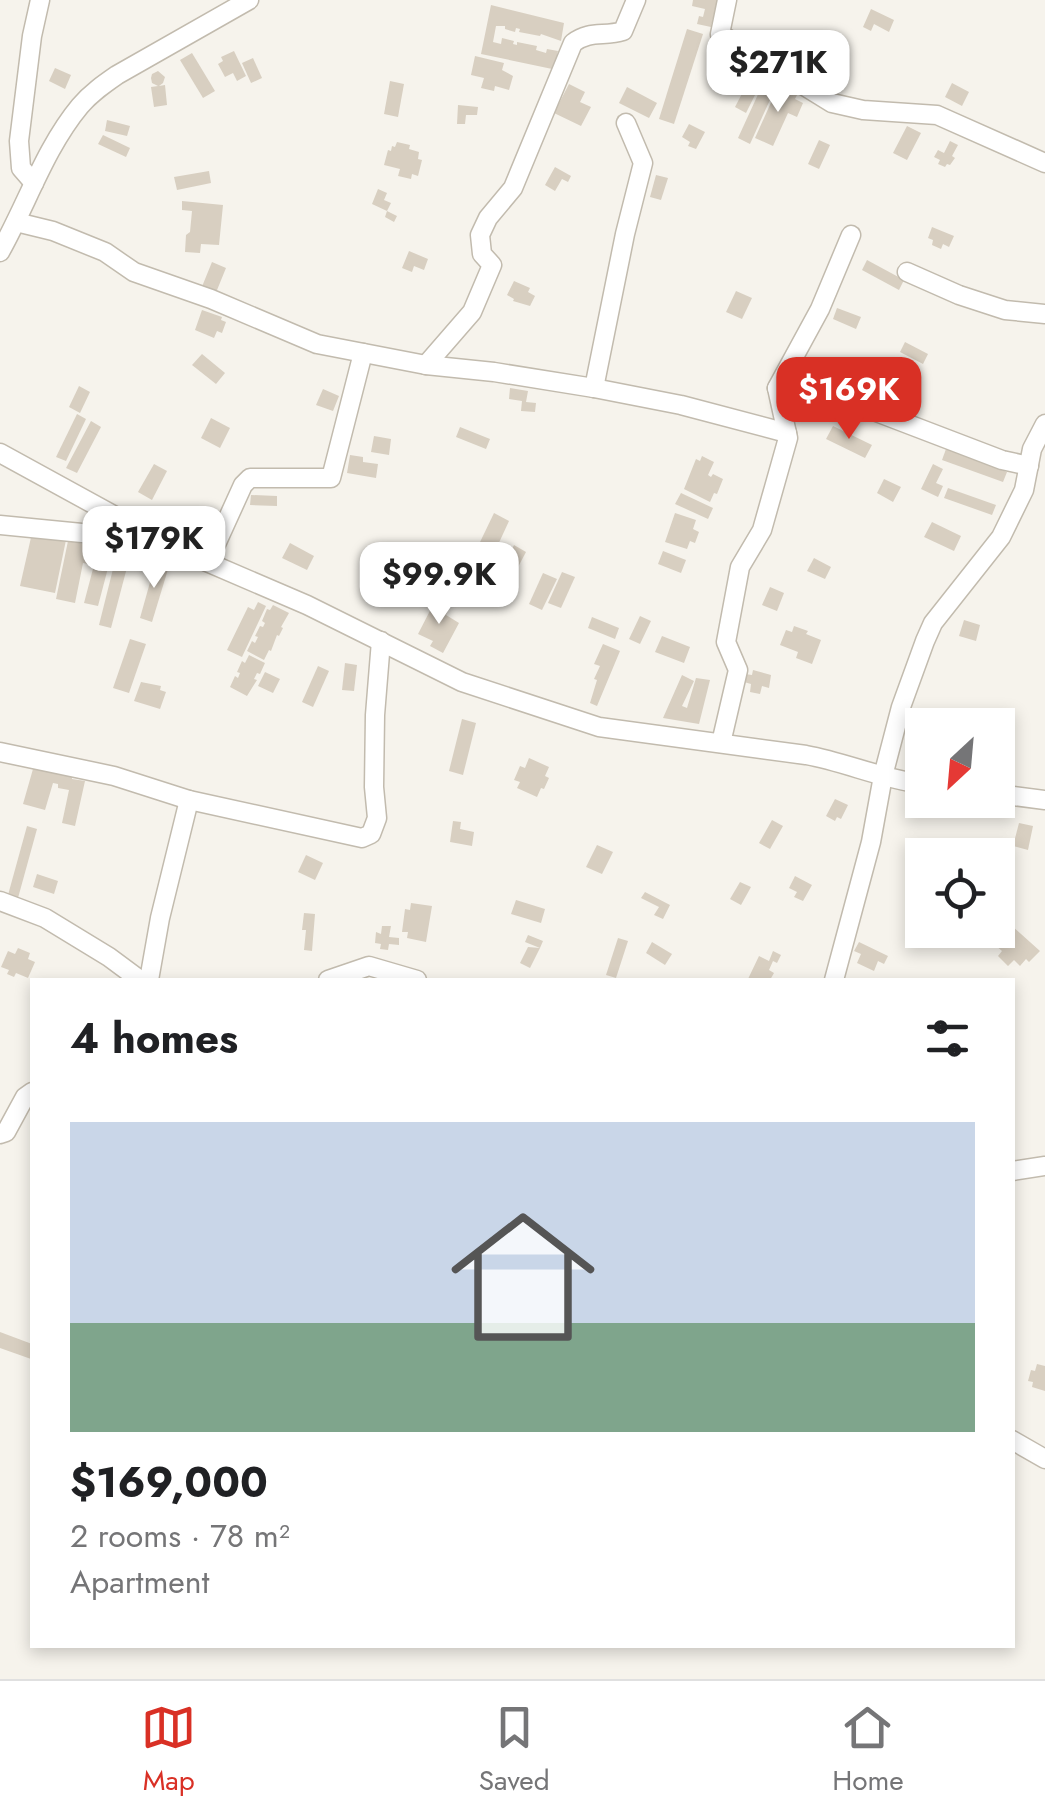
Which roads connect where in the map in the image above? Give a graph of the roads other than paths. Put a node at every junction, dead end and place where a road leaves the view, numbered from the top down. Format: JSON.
{"nodes":[{"id":1,"x":40,"y":0,"type":"edge"},
{"id":2,"x":249,"y":0,"type":"edge"},
{"id":3,"x":636,"y":0,"type":"edge"},
{"id":4,"x":728,"y":0,"type":"edge"},
{"id":5,"x":626,"y":123,"type":"dead end"},
{"id":6,"x":1045,"y":163,"type":"edge"},
{"id":7,"x":34,"y":183,"type":"junction"},
{"id":8,"x":16,"y":222,"type":"junction"},
{"id":9,"x":851,"y":235,"type":"dead end"},
{"id":10,"x":0,"y":252,"type":"edge"},
{"id":11,"x":907,"y":272,"type":"dead end"},
{"id":12,"x":1045,"y":314,"type":"edge"},
{"id":13,"x":363,"y":353,"type":"junction"},
{"id":14,"x":426,"y":366,"type":"junction"},
{"id":15,"x":594,"y":388,"type":"junction"},
{"id":16,"x":777,"y":388,"type":"junction"},
{"id":17,"x":1045,"y":424,"type":"edge"},
{"id":18,"x":787,"y":434,"type":"junction"},
{"id":19,"x":0,"y":453,"type":"edge"},
{"id":20,"x":1029,"y":466,"type":"junction"},
{"id":21,"x":0,"y":525,"type":"edge"},
{"id":22,"x":142,"y":539,"type":"junction"},
{"id":23,"x":208,"y":562,"type":"junction"},
{"id":24,"x":381,"y":641,"type":"junction"},
{"id":25,"x":722,"y":743,"type":"junction"},
{"id":26,"x":0,"y":752,"type":"edge"},
{"id":27,"x":883,"y":776,"type":"junction"},
{"id":28,"x":905,"y":781,"type":"edge"},
{"id":29,"x":1015,"y":796,"type":"edge"},
{"id":30,"x":189,"y":800,"type":"junction"},
{"id":31,"x":1045,"y":800,"type":"edge"},
{"id":32,"x":0,"y":901,"type":"edge"},
{"id":33,"x":137,"y":978,"type":"edge"},
{"id":34,"x":149,"y":978,"type":"edge"},
{"id":35,"x":334,"y":978,"type":"edge"},
{"id":36,"x":410,"y":978,"type":"edge"},
{"id":37,"x":835,"y":978,"type":"edge"},
{"id":38,"x":30,"y":1094,"type":"edge"},
{"id":39,"x":0,"y":1134,"type":"edge"},
{"id":40,"x":1045,"y":1166,"type":"edge"},
{"id":41,"x":1015,"y":1170,"type":"edge"},
{"id":42,"x":1015,"y":1442,"type":"edge"},
{"id":43,"x":1045,"y":1459,"type":"edge"}],
"edges":[{"from":1,"to":7,"type":"street"},
{"from":2,"to":7,"type":"street"},
{"from":3,"to":14,"type":"street"},
{"from":4,"to":6,"type":"street"},
{"from":5,"to":15,"type":"street"},
{"from":7,"to":8,"type":"street"},
{"from":8,"to":10,"type":"street"},
{"from":8,"to":13,"type":"street"},
{"from":9,"to":16,"type":"street"},
{"from":11,"to":12,"type":"street"},
{"from":13,"to":14,"type":"street"},
{"from":13,"to":23,"type":"street"},
{"from":14,"to":15,"type":"street"},
{"from":15,"to":18,"type":"street"},
{"from":16,"to":18,"type":"street"},
{"from":16,"to":20,"type":"street"},
{"from":17,"to":20,"type":"street"},
{"from":18,"to":25,"type":"street"},
{"from":19,"to":22,"type":"street"},
{"from":20,"to":27,"type":"street"},
{"from":21,"to":22,"type":"street"},
{"from":22,"to":23,"type":"street"},
{"from":23,"to":24,"type":"street"},
{"from":24,"to":25,"type":"street"},
{"from":24,"to":30,"type":"street"},
{"from":25,"to":27,"type":"street"},
{"from":26,"to":30,"type":"street"},
{"from":27,"to":28,"type":"street"},
{"from":27,"to":37,"type":"street"},
{"from":29,"to":31,"type":"street"},
{"from":30,"to":34,"type":"street"},
{"from":32,"to":33,"type":"street"},
{"from":35,"to":36,"type":"street"},
{"from":38,"to":39,"type":"street"},
{"from":40,"to":41,"type":"street"},
{"from":42,"to":43,"type":"street"}]}
